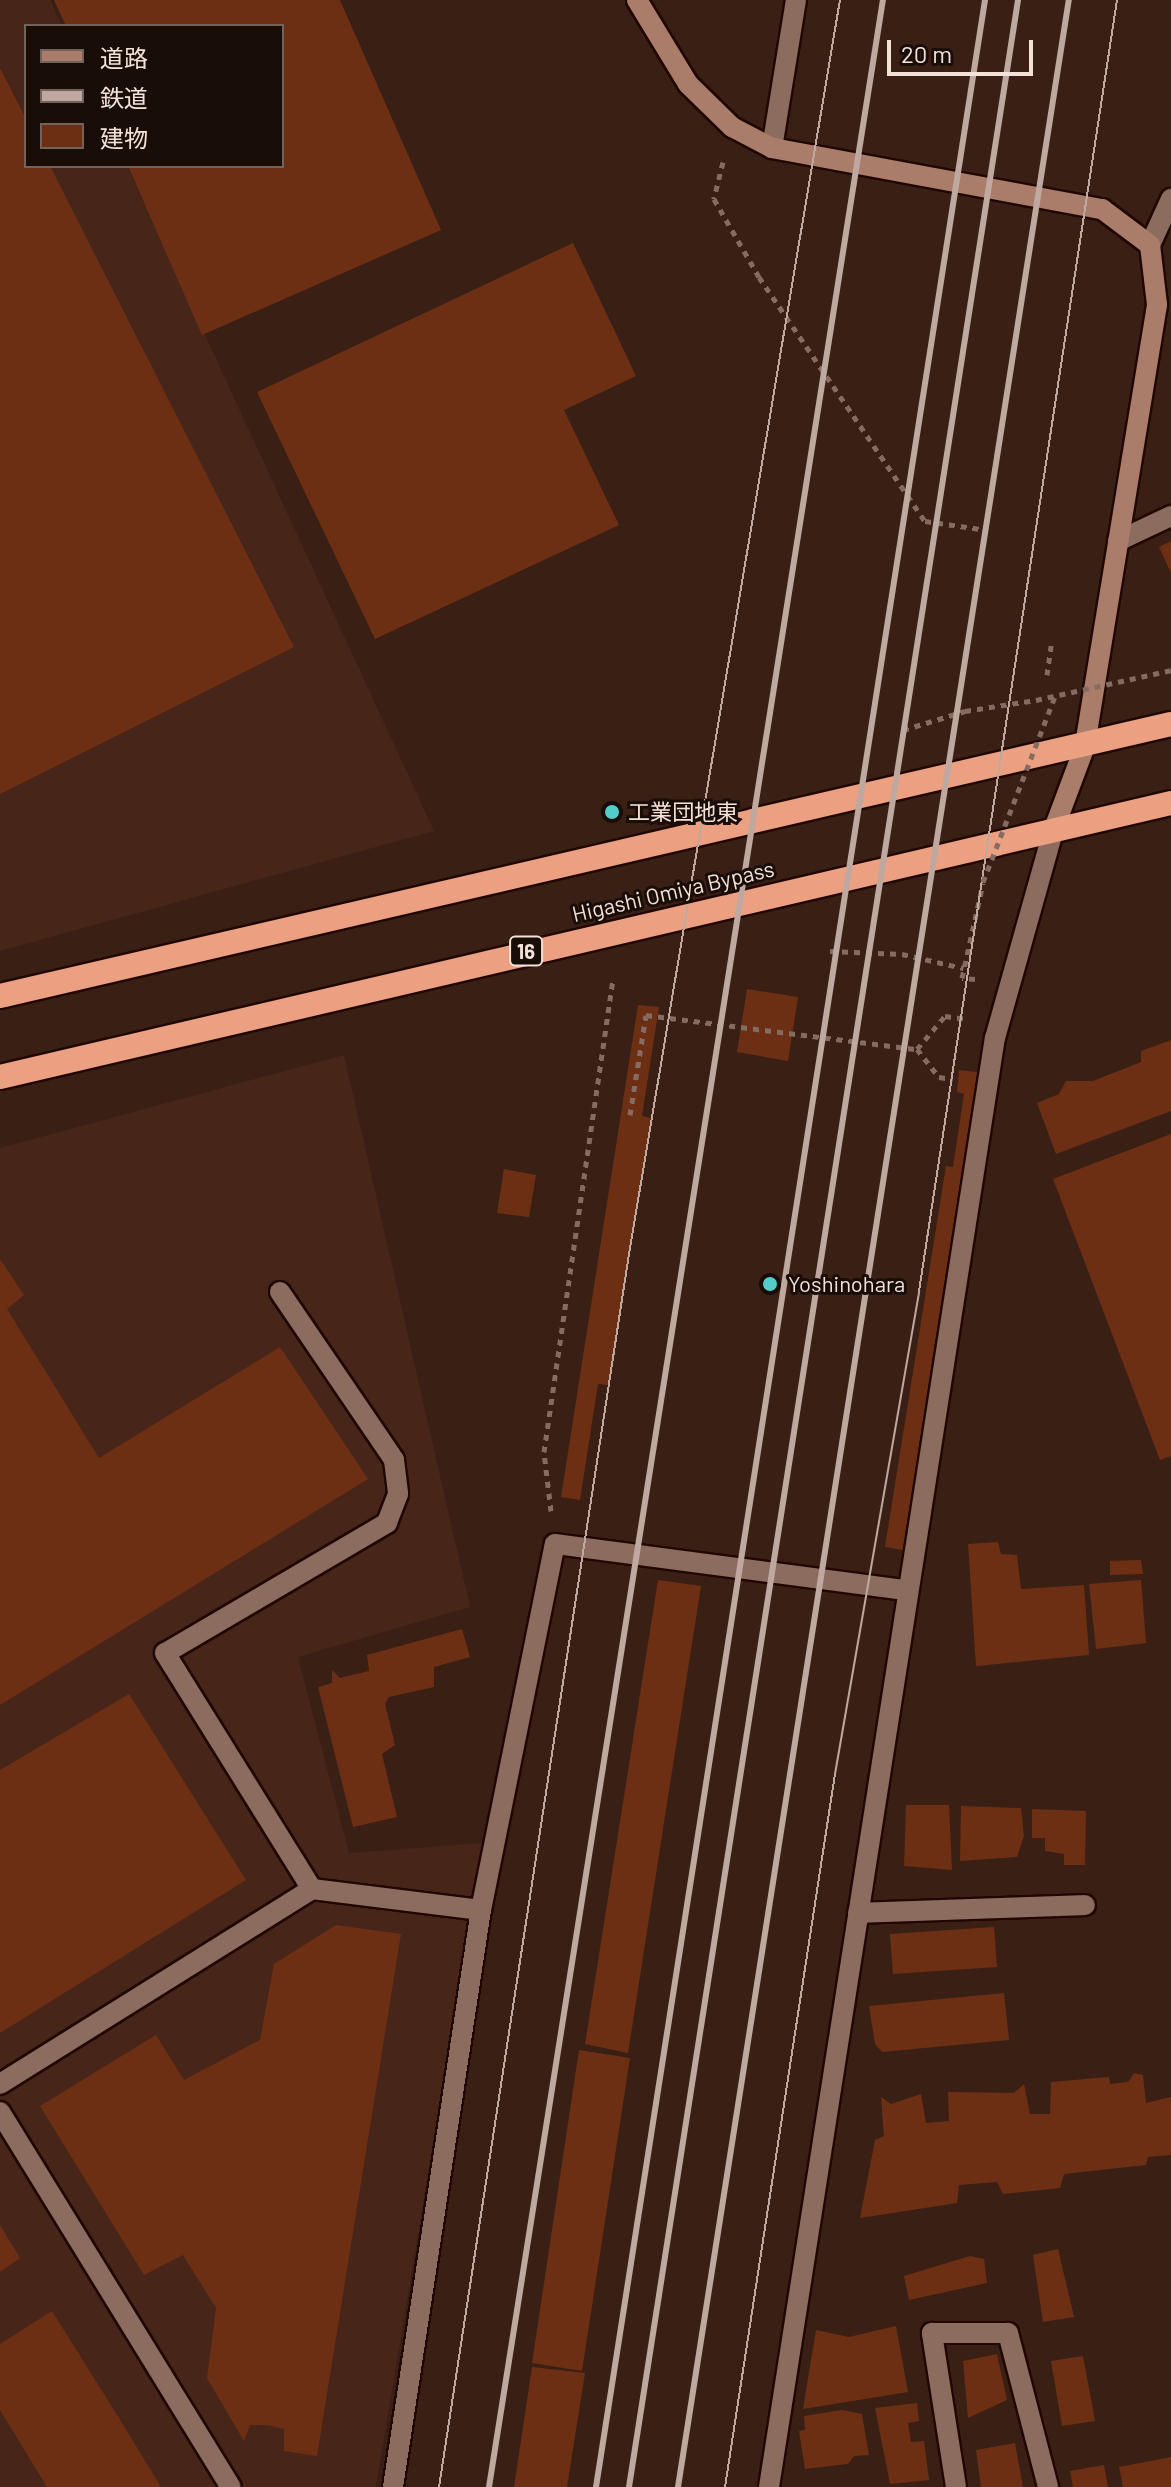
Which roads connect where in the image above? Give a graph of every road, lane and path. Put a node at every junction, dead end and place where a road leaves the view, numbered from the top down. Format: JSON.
{"nodes":[{"id":1,"x":637,"y":0,"type":"edge"},
{"id":2,"x":796,"y":0,"type":"edge"},
{"id":3,"x":732,"y":127,"type":"junction"},
{"id":4,"x":772,"y":148,"type":"junction"},
{"id":5,"x":1171,"y":199,"type":"edge"},
{"id":6,"x":1150,"y":245,"type":"junction"},
{"id":7,"x":1171,"y":516,"type":"edge"},
{"id":8,"x":980,"y":529,"type":"dead end"},
{"id":9,"x":1118,"y":541,"type":"junction"},
{"id":10,"x":1051,"y":645,"type":"dead end"},
{"id":11,"x":1171,"y":670,"type":"edge"},
{"id":12,"x":1047,"y":675,"type":"dead end"},
{"id":13,"x":1055,"y":696,"type":"junction"},
{"id":14,"x":1171,"y":724,"type":"edge"},
{"id":15,"x":903,"y":730,"type":"dead end"},
{"id":16,"x":1085,"y":746,"type":"junction"},
{"id":17,"x":1171,"y":803,"type":"edge"},
{"id":18,"x":1053,"y":831,"type":"junction"},
{"id":19,"x":830,"y":951,"type":"dead end"},
{"id":20,"x":963,"y":968,"type":"junction"},
{"id":21,"x":962,"y":978,"type":"dead end"},
{"id":22,"x":613,"y":980,"type":"dead end"},
{"id":23,"x":0,"y":996,"type":"edge"},
{"id":24,"x":945,"y":1016,"type":"dead end"},
{"id":25,"x":917,"y":1049,"type":"junction"},
{"id":26,"x":0,"y":1077,"type":"edge"},
{"id":27,"x":958,"y":1080,"type":"dead end"},
{"id":28,"x":630,"y":1115,"type":"dead end"},
{"id":29,"x":280,"y":1292,"type":"dead end"},
{"id":30,"x":555,"y":1544,"type":"junction"},
{"id":31,"x":905,"y":1590,"type":"junction"},
{"id":32,"x":312,"y":1889,"type":"junction"},
{"id":33,"x":1085,"y":1905,"type":"dead end"},
{"id":34,"x":481,"y":1910,"type":"junction"},
{"id":35,"x":858,"y":1913,"type":"junction"},
{"id":36,"x":0,"y":2084,"type":"edge"},
{"id":37,"x":0,"y":2112,"type":"edge"},
{"id":38,"x":231,"y":2487,"type":"edge"},
{"id":39,"x":393,"y":2487,"type":"edge"},
{"id":40,"x":769,"y":2487,"type":"edge"},
{"id":41,"x":956,"y":2487,"type":"edge"},
{"id":42,"x":1048,"y":2487,"type":"edge"}],
"edges":[{"from":1,"to":3,"type":"street"},
{"from":2,"to":4,"type":"street"},
{"from":3,"to":4,"type":"street"},
{"from":3,"to":8,"type":"path"},
{"from":4,"to":6,"type":"street"},
{"from":5,"to":6,"type":"street"},
{"from":6,"to":9,"type":"street"},
{"from":7,"to":9,"type":"street"},
{"from":9,"to":16,"type":"street"},
{"from":10,"to":12,"type":"path"},
{"from":11,"to":13,"type":"path","bridge":true},
{"from":13,"to":15,"type":"path","bridge":true},
{"from":13,"to":20,"type":"path","bridge":true},
{"from":14,"to":16,"type":"highway"},
{"from":16,"to":18,"type":"street"},
{"from":16,"to":23,"type":"highway"},
{"from":17,"to":18,"type":"highway","name":"Higashi Omiya Bypass","number":"16"},
{"from":18,"to":26,"type":"highway","name":"Higashi Omiya Bypass","number":"16"},
{"from":18,"to":31,"type":"street"},
{"from":19,"to":20,"type":"path"},
{"from":20,"to":21,"type":"path"},
{"from":22,"to":30,"type":"path"},
{"from":24,"to":25,"type":"path"},
{"from":25,"to":27,"type":"path"},
{"from":25,"to":28,"type":"path"},
{"from":29,"to":32,"type":"street"},
{"from":30,"to":31,"type":"street"},
{"from":30,"to":34,"type":"street"},
{"from":31,"to":35,"type":"street"},
{"from":32,"to":34,"type":"street"},
{"from":32,"to":36,"type":"street"},
{"from":33,"to":35,"type":"street"},
{"from":34,"to":39,"type":"street"},
{"from":35,"to":40,"type":"street"},
{"from":37,"to":38,"type":"street"},
{"from":41,"to":42,"type":"street"}]}
